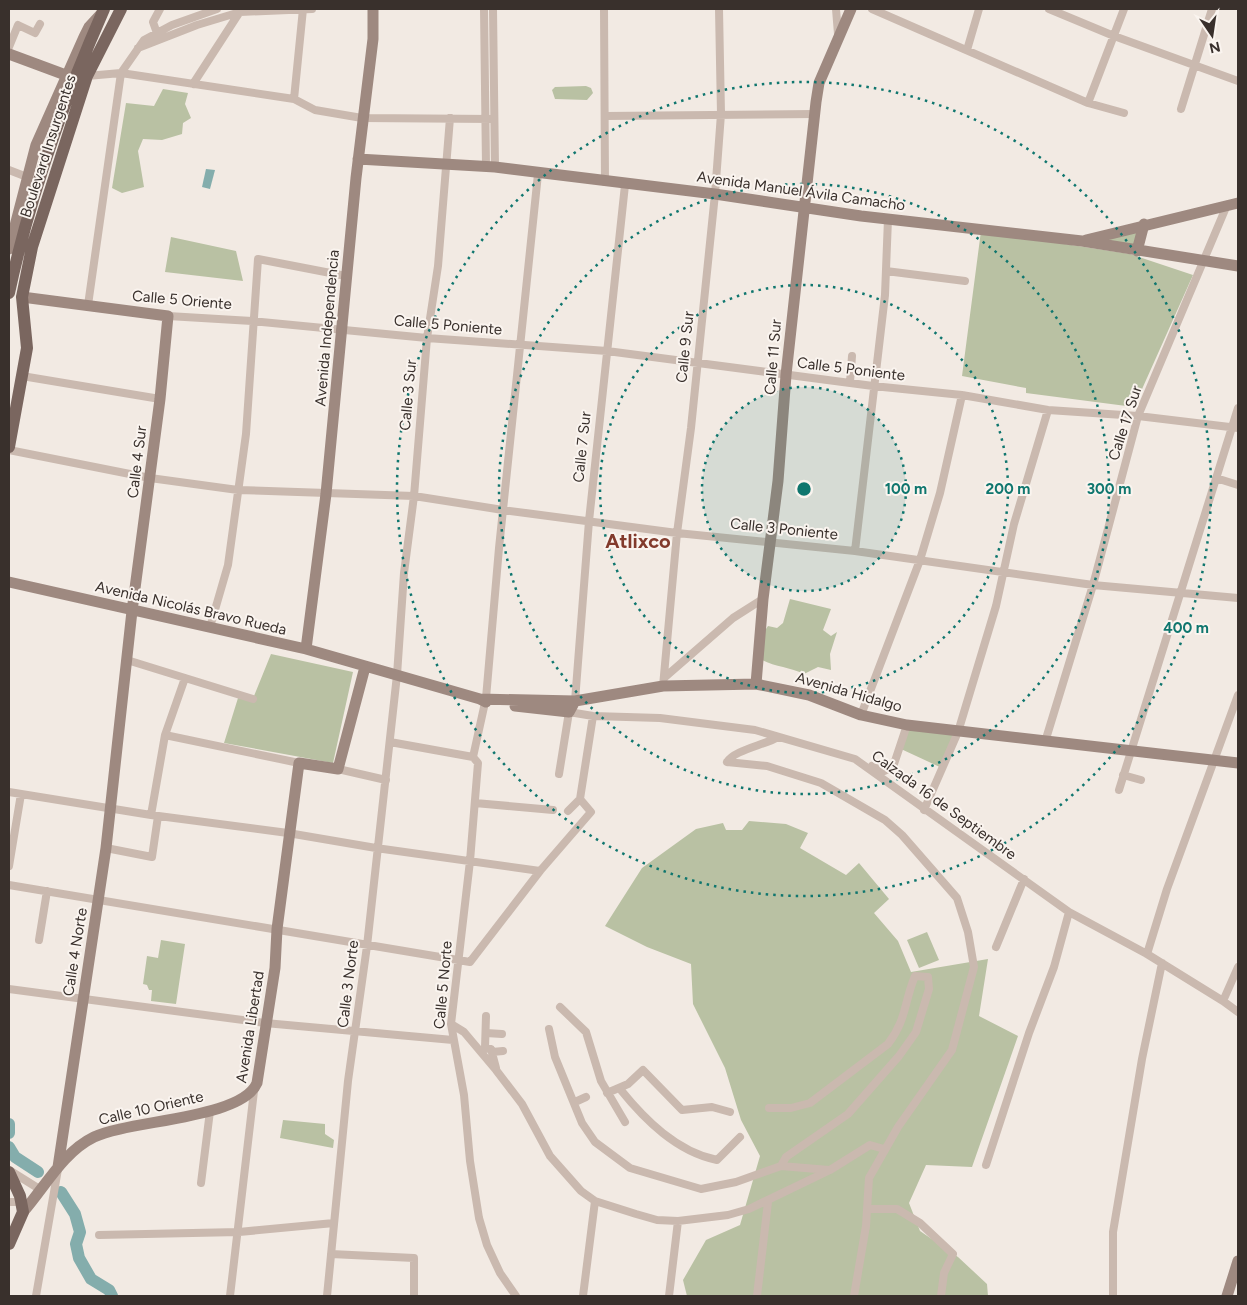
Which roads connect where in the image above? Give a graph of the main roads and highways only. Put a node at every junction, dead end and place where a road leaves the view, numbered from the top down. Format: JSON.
{"nodes":[{"id":1,"x":121,"y":9,"type":"edge"},
{"id":2,"x":373,"y":9,"type":"edge"},
{"id":3,"x":851,"y":9,"type":"edge"},
{"id":4,"x":103,"y":11,"type":"edge"},
{"id":5,"x":9,"y":54,"type":"edge"},
{"id":6,"x":75,"y":77,"type":"junction"},
{"id":7,"x":358,"y":159,"type":"junction"},
{"id":8,"x":1231,"y":206,"type":"edge"},
{"id":9,"x":804,"y":208,"type":"junction"},
{"id":10,"x":1144,"y":224,"type":"junction"},
{"id":11,"x":1082,"y":241,"type":"junction"},
{"id":12,"x":9,"y":249,"type":"edge"},
{"id":13,"x":1137,"y":251,"type":"junction"},
{"id":14,"x":1238,"y":266,"type":"edge"},
{"id":15,"x":9,"y":293,"type":"edge"},
{"id":16,"x":22,"y":297,"type":"junction"},
{"id":17,"x":168,"y":316,"type":"joint"},
{"id":18,"x":9,"y":449,"type":"edge"},
{"id":19,"x":9,"y":582,"type":"edge"},
{"id":20,"x":132,"y":610,"type":"junction"},
{"id":21,"x":306,"y":650,"type":"junction"},
{"id":22,"x":365,"y":667,"type":"junction"},
{"id":23,"x":756,"y":684,"type":"junction"},
{"id":24,"x":484,"y":700,"type":"junction"},
{"id":25,"x":575,"y":701,"type":"junction"},
{"id":26,"x":569,"y":712,"type":"joint"},
{"id":27,"x":1238,"y":763,"type":"edge"},
{"id":28,"x":254,"y":1091,"type":"joint"},
{"id":29,"x":58,"y":1167,"type":"junction"},
{"id":30,"x":9,"y":1171,"type":"edge"},
{"id":31,"x":18,"y":1209,"type":"edge"},
{"id":32,"x":9,"y":1231,"type":"edge"},
{"id":33,"x":9,"y":1244,"type":"edge"},
{"id":34,"x":1238,"y":1261,"type":"edge"},
{"id":35,"x":1227,"y":1296,"type":"edge"}],
"edges":[{"from":1,"to":6,"type":"main road","name":"Boulevard Insurgentes"},
{"from":2,"to":7,"type":"main road","name":"Avenida Independencia"},
{"from":3,"to":9,"type":"main road","name":"Calle 11 Sur"},
{"from":4,"to":6,"type":"main road","name":"Boulevard Insurgentes"},
{"from":5,"to":6,"type":"main road"},
{"from":6,"to":12,"type":"main road","name":"Boulevard Insurgentes"},
{"from":6,"to":15,"type":"main road","name":"Boulevard Insurgentes"},
{"from":6,"to":16,"type":"main road","name":"Boulevard Insurgentes"},
{"from":7,"to":9,"type":"main road","name":"Avenida Manuel Ávila Camacho"},
{"from":7,"to":21,"type":"main road","name":"Avenida Independencia"},
{"from":8,"to":10,"type":"main road"},
{"from":9,"to":11,"type":"main road","name":"Avenida Manuel Ávila Camacho"},
{"from":9,"to":23,"type":"main road","name":"Calle 11 Sur"},
{"from":10,"to":11,"type":"main road"},
{"from":10,"to":13,"type":"main road"},
{"from":11,"to":13,"type":"main road","name":"Avenida Manuel Ávila Camacho"},
{"from":13,"to":14,"type":"main road","name":"Avenida Manuel Ávila Camacho"},
{"from":16,"to":17,"type":"main road","name":"Calle 5 Oriente"},
{"from":16,"to":18,"type":"main road","name":"Boulevard Insurgentes"},
{"from":17,"to":20,"type":"main road","name":"Calle 4 Sur"},
{"from":19,"to":20,"type":"main road","name":"Avenida Nicolás Bravo Rueda"},
{"from":20,"to":21,"type":"main road","name":"Avenida Nicolás Bravo Rueda"},
{"from":20,"to":29,"type":"main road","name":"Calle 4 Norte"},
{"from":21,"to":22,"type":"main road","name":"Avenida Nicolás Bravo Rueda"},
{"from":22,"to":24,"type":"main road","name":"Avenida Hidalgo"},
{"from":22,"to":28,"type":"main road","name":"Avenida Libertad"},
{"from":23,"to":25,"type":"main road","name":"Avenida Hidalgo"},
{"from":23,"to":27,"type":"main road","name":"Avenida Hidalgo"},
{"from":24,"to":25,"type":"main road","name":"Avenida Hidalgo"},
{"from":24,"to":26,"type":"main road","name":"Avenida Hidalgo"},
{"from":25,"to":26,"type":"main road","name":"Calle 7 Sur"},
{"from":28,"to":29,"type":"main road","name":"Calle 10 Oriente"},
{"from":29,"to":31,"type":"main road","name":"Calle 10 Oriente"},
{"from":30,"to":31,"type":"main road"},
{"from":31,"to":32,"type":"main road"},
{"from":31,"to":33,"type":"main road"},
{"from":34,"to":35,"type":"main road"}]}
